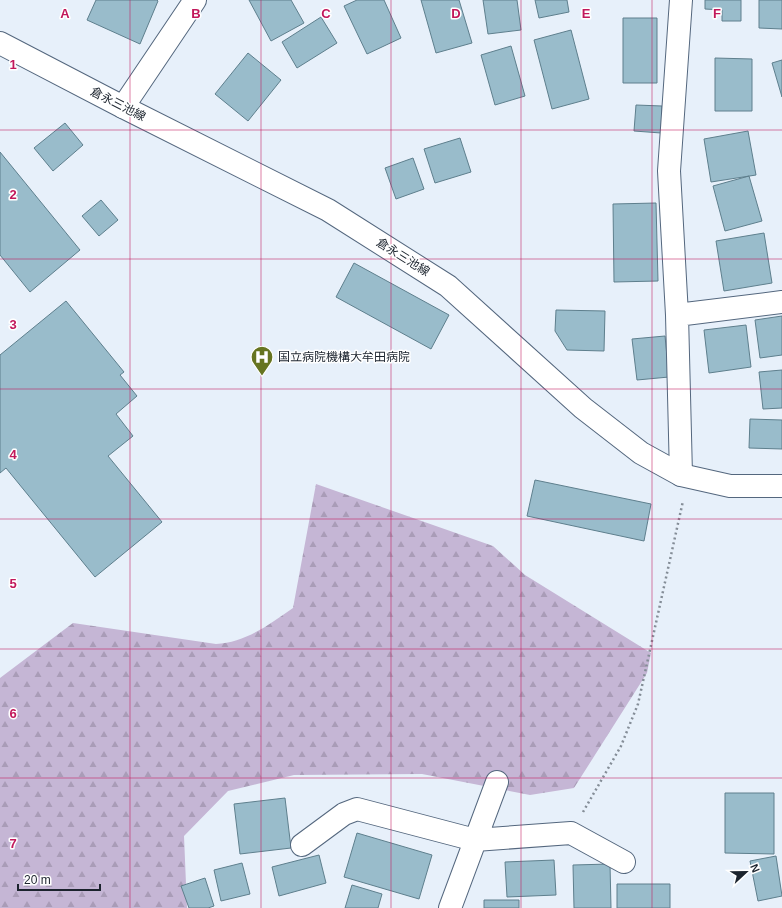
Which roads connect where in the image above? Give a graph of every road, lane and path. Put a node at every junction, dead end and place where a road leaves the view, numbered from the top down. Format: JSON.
{"nodes":[{"id":1,"x":195,"y":0,"type":"edge"},
{"id":2,"x":681,"y":0,"type":"edge"},
{"id":3,"x":0,"y":43,"type":"edge"},
{"id":4,"x":123,"y":107,"type":"junction"},
{"id":5,"x":782,"y":302,"type":"edge"},
{"id":6,"x":677,"y":315,"type":"junction"},
{"id":7,"x":681,"y":475,"type":"junction"},
{"id":8,"x":782,"y":486,"type":"edge"},
{"id":9,"x":497,"y":782,"type":"dead end"},
{"id":10,"x":571,"y":833,"type":"junction"},
{"id":11,"x":475,"y":840,"type":"junction"},
{"id":12,"x":302,"y":845,"type":"dead end"},
{"id":13,"x":624,"y":862,"type":"dead end"},
{"id":14,"x":450,"y":908,"type":"edge"}],
"edges":[{"from":1,"to":4,"type":"street"},
{"from":2,"to":6,"type":"street"},
{"from":3,"to":4,"type":"street","name":"倉永三池線"},
{"from":4,"to":7,"type":"street","name":"倉永三池線"},
{"from":5,"to":6,"type":"street"},
{"from":6,"to":7,"type":"street"},
{"from":7,"to":8,"type":"street","name":"倉永三池線"},
{"from":7,"to":10,"type":"path"},
{"from":9,"to":11,"type":"street"},
{"from":10,"to":11,"type":"street"},
{"from":10,"to":13,"type":"street"},
{"from":11,"to":12,"type":"street"},
{"from":11,"to":14,"type":"street"}]}
